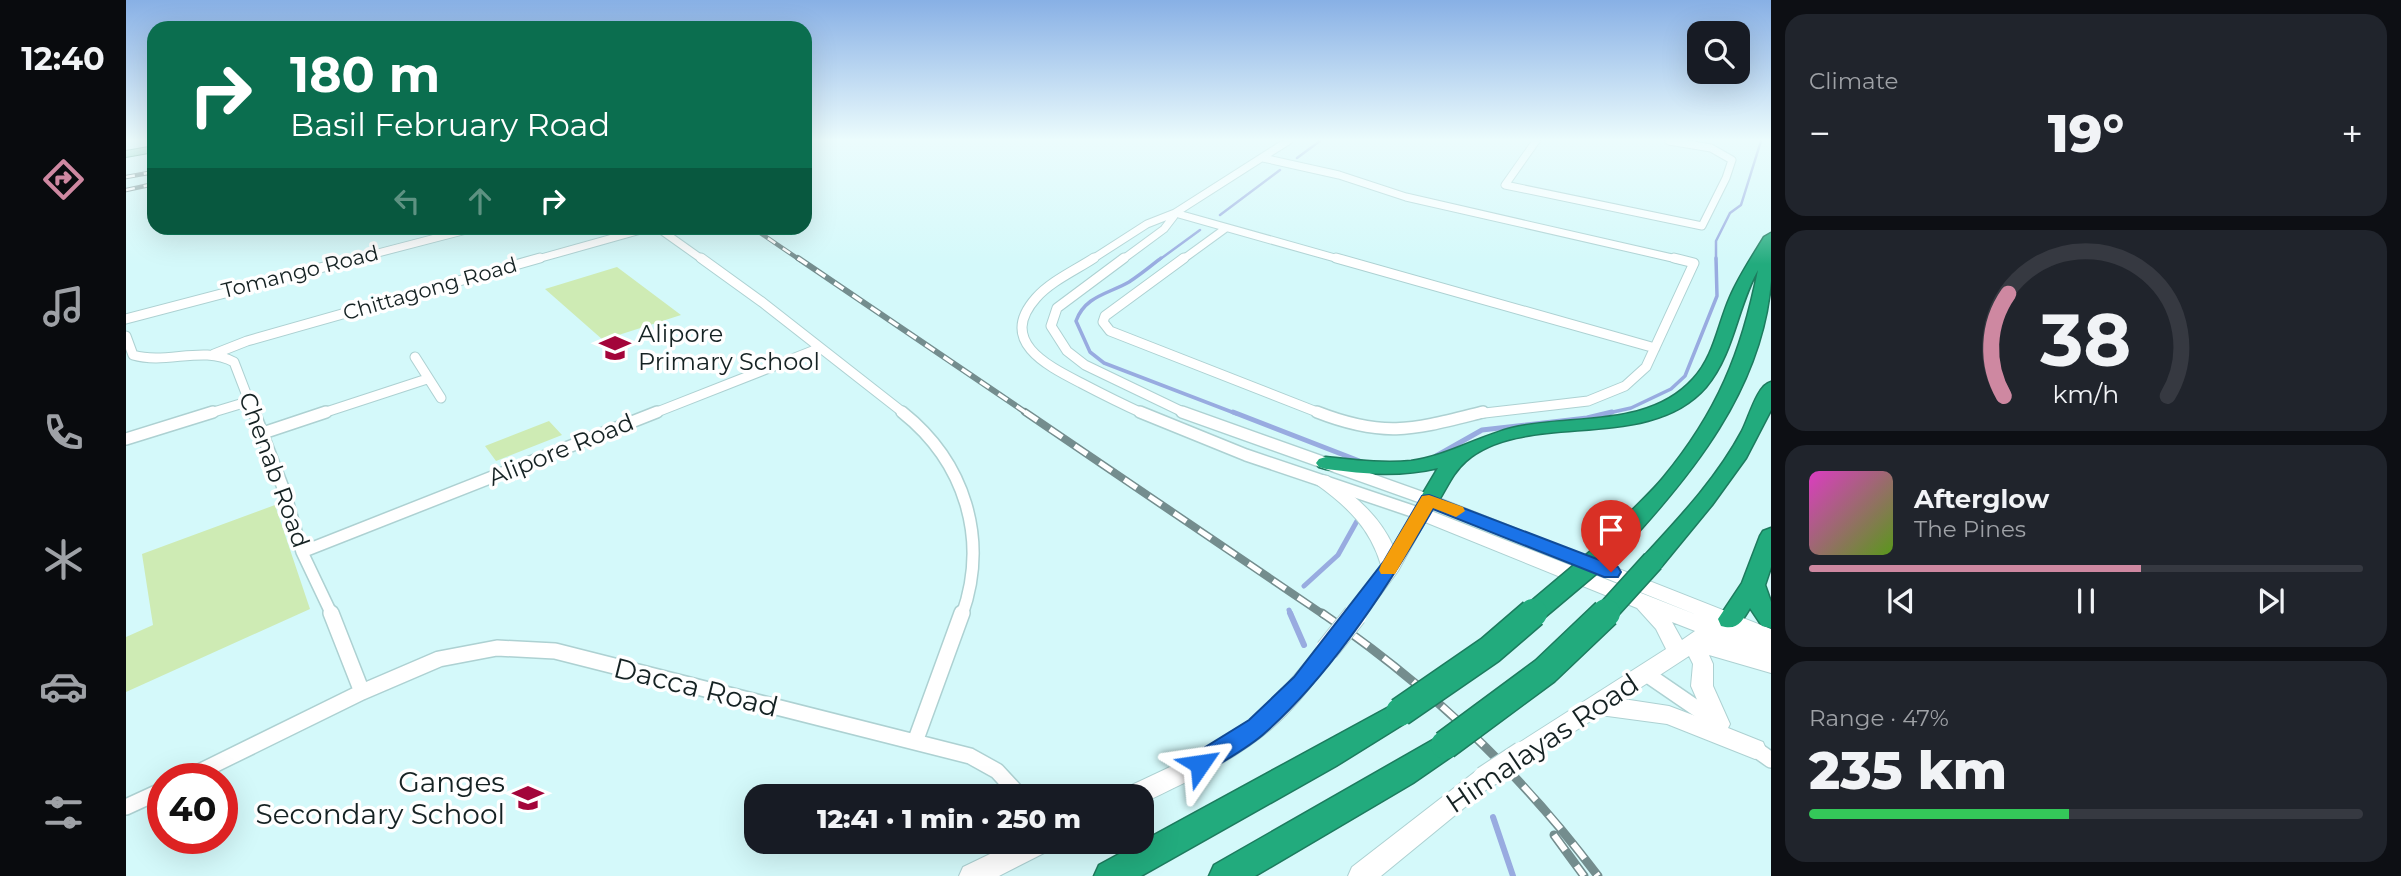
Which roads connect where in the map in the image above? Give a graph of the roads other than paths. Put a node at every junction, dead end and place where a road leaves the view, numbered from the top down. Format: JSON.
{"nodes":[{"id":1,"x":1225,"y":182,"type":"edge"},
{"id":2,"x":1360,"y":182,"type":"edge"},
{"id":3,"x":1507,"y":182,"type":"edge"},
{"id":4,"x":1723,"y":182,"type":"edge"},
{"id":5,"x":1175,"y":213,"type":"junction"},
{"id":6,"x":1226,"y":228,"type":"junction"},
{"id":7,"x":447,"y":235,"type":"edge"},
{"id":8,"x":623,"y":235,"type":"edge"},
{"id":9,"x":667,"y":235,"type":"edge"},
{"id":10,"x":1771,"y":238,"type":"edge"},
{"id":11,"x":126,"y":319,"type":"edge"},
{"id":12,"x":126,"y":336,"type":"edge"},
{"id":13,"x":820,"y":348,"type":"junction"},
{"id":14,"x":1655,"y":348,"type":"junction"},
{"id":15,"x":214,"y":354,"type":"junction"},
{"id":16,"x":415,"y":357,"type":"dead end"},
{"id":17,"x":427,"y":379,"type":"junction"},
{"id":18,"x":1771,"y":387,"type":"edge"},
{"id":19,"x":441,"y":398,"type":"dead end"},
{"id":20,"x":250,"y":401,"type":"junction"},
{"id":21,"x":263,"y":433,"type":"junction"},
{"id":22,"x":126,"y":439,"type":"edge"},
{"id":23,"x":1462,"y":454,"type":"junction"},
{"id":24,"x":1324,"y":471,"type":"junction"},
{"id":25,"x":1425,"y":507,"type":"junction"},
{"id":26,"x":1771,"y":536,"type":"edge"},
{"id":27,"x":302,"y":552,"type":"junction"},
{"id":28,"x":1391,"y":566,"type":"junction"},
{"id":29,"x":1753,"y":585,"type":"junction"},
{"id":30,"x":1639,"y":599,"type":"junction"},
{"id":31,"x":1771,"y":619,"type":"edge"},
{"id":32,"x":1722,"y":624,"type":"junction"},
{"id":33,"x":1771,"y":637,"type":"edge"},
{"id":34,"x":1685,"y":647,"type":"junction"},
{"id":35,"x":1771,"y":653,"type":"edge"},
{"id":36,"x":1771,"y":664,"type":"edge"},
{"id":37,"x":1645,"y":673,"type":"junction"},
{"id":38,"x":362,"y":692,"type":"junction"},
{"id":39,"x":1597,"y":705,"type":"junction"},
{"id":40,"x":1719,"y":724,"type":"junction"},
{"id":41,"x":915,"y":742,"type":"junction"},
{"id":42,"x":1763,"y":754,"type":"edge"},
{"id":43,"x":218,"y":763,"type":"edge"},
{"id":44,"x":1009,"y":784,"type":"edge"},
{"id":45,"x":1154,"y":786,"type":"edge"},
{"id":46,"x":147,"y":797,"type":"edge"},
{"id":47,"x":126,"y":807,"type":"edge"},
{"id":48,"x":1017,"y":854,"type":"edge"},
{"id":49,"x":972,"y":876,"type":"edge"},
{"id":50,"x":1110,"y":876,"type":"edge"},
{"id":51,"x":1225,"y":876,"type":"edge"},
{"id":52,"x":1361,"y":876,"type":"edge"}],
"edges":[{"from":1,"to":5,"type":"street"},
{"from":2,"to":14,"type":"street"},
{"from":3,"to":4,"type":"street"},
{"from":5,"to":6,"type":"street"},
{"from":5,"to":24,"type":"street"},
{"from":5,"to":24,"type":"street"},
{"from":6,"to":14,"type":"street"},
{"from":6,"to":14,"type":"street"},
{"from":7,"to":11,"type":"street","name":"Tomango Road"},
{"from":8,"to":15,"type":"street","name":"Chittagong Road"},
{"from":9,"to":13,"type":"street"},
{"from":10,"to":23,"type":"highway"},
{"from":10,"to":50,"type":"highway","bridge":true},
{"from":12,"to":15,"type":"street"},
{"from":13,"to":27,"type":"street","name":"Alipore Road"},
{"from":13,"to":41,"type":"street"},
{"from":15,"to":20,"type":"street","name":"Chenab Road"},
{"from":16,"to":17,"type":"street"},
{"from":17,"to":19,"type":"street"},
{"from":17,"to":21,"type":"street"},
{"from":18,"to":51,"type":"highway","bridge":true},
{"from":20,"to":21,"type":"street","name":"Chenab Road"},
{"from":20,"to":22,"type":"street"},
{"from":21,"to":27,"type":"street","name":"Chenab Road"},
{"from":23,"to":24,"type":"highway"},
{"from":23,"to":25,"type":"highway"},
{"from":24,"to":25,"type":"street"},
{"from":24,"to":25,"type":"street"},
{"from":24,"to":28,"type":"street"},
{"from":25,"to":28,"type":"street"},
{"from":25,"to":30,"type":"street"},
{"from":25,"to":32,"type":"street"},
{"from":26,"to":29,"type":"highway"},
{"from":27,"to":38,"type":"street","name":"Chenab Road"},
{"from":28,"to":45,"type":"street","bridge":true},
{"from":29,"to":31,"type":"highway"},
{"from":29,"to":32,"type":"highway"},
{"from":30,"to":32,"type":"street"},
{"from":30,"to":34,"type":"street"},
{"from":32,"to":33,"type":"street"},
{"from":32,"to":34,"type":"street","name":"Himalayas Road"},
{"from":32,"to":35,"type":"street"},
{"from":34,"to":36,"type":"street"},
{"from":34,"to":37,"type":"street","name":"Himalayas Road"},
{"from":34,"to":40,"type":"street"},
{"from":37,"to":39,"type":"street","name":"Himalayas Road"},
{"from":37,"to":40,"type":"street"},
{"from":38,"to":41,"type":"street","name":"Dacca Road"},
{"from":38,"to":43,"type":"street","name":"Dacca Road"},
{"from":39,"to":42,"type":"street"},
{"from":39,"to":52,"type":"street","name":"Himalayas Road","bridge":true},
{"from":40,"to":42,"type":"street"},
{"from":41,"to":44,"type":"street","name":"Dacca Road"},
{"from":46,"to":47,"type":"street"},
{"from":48,"to":49,"type":"street"}]}
